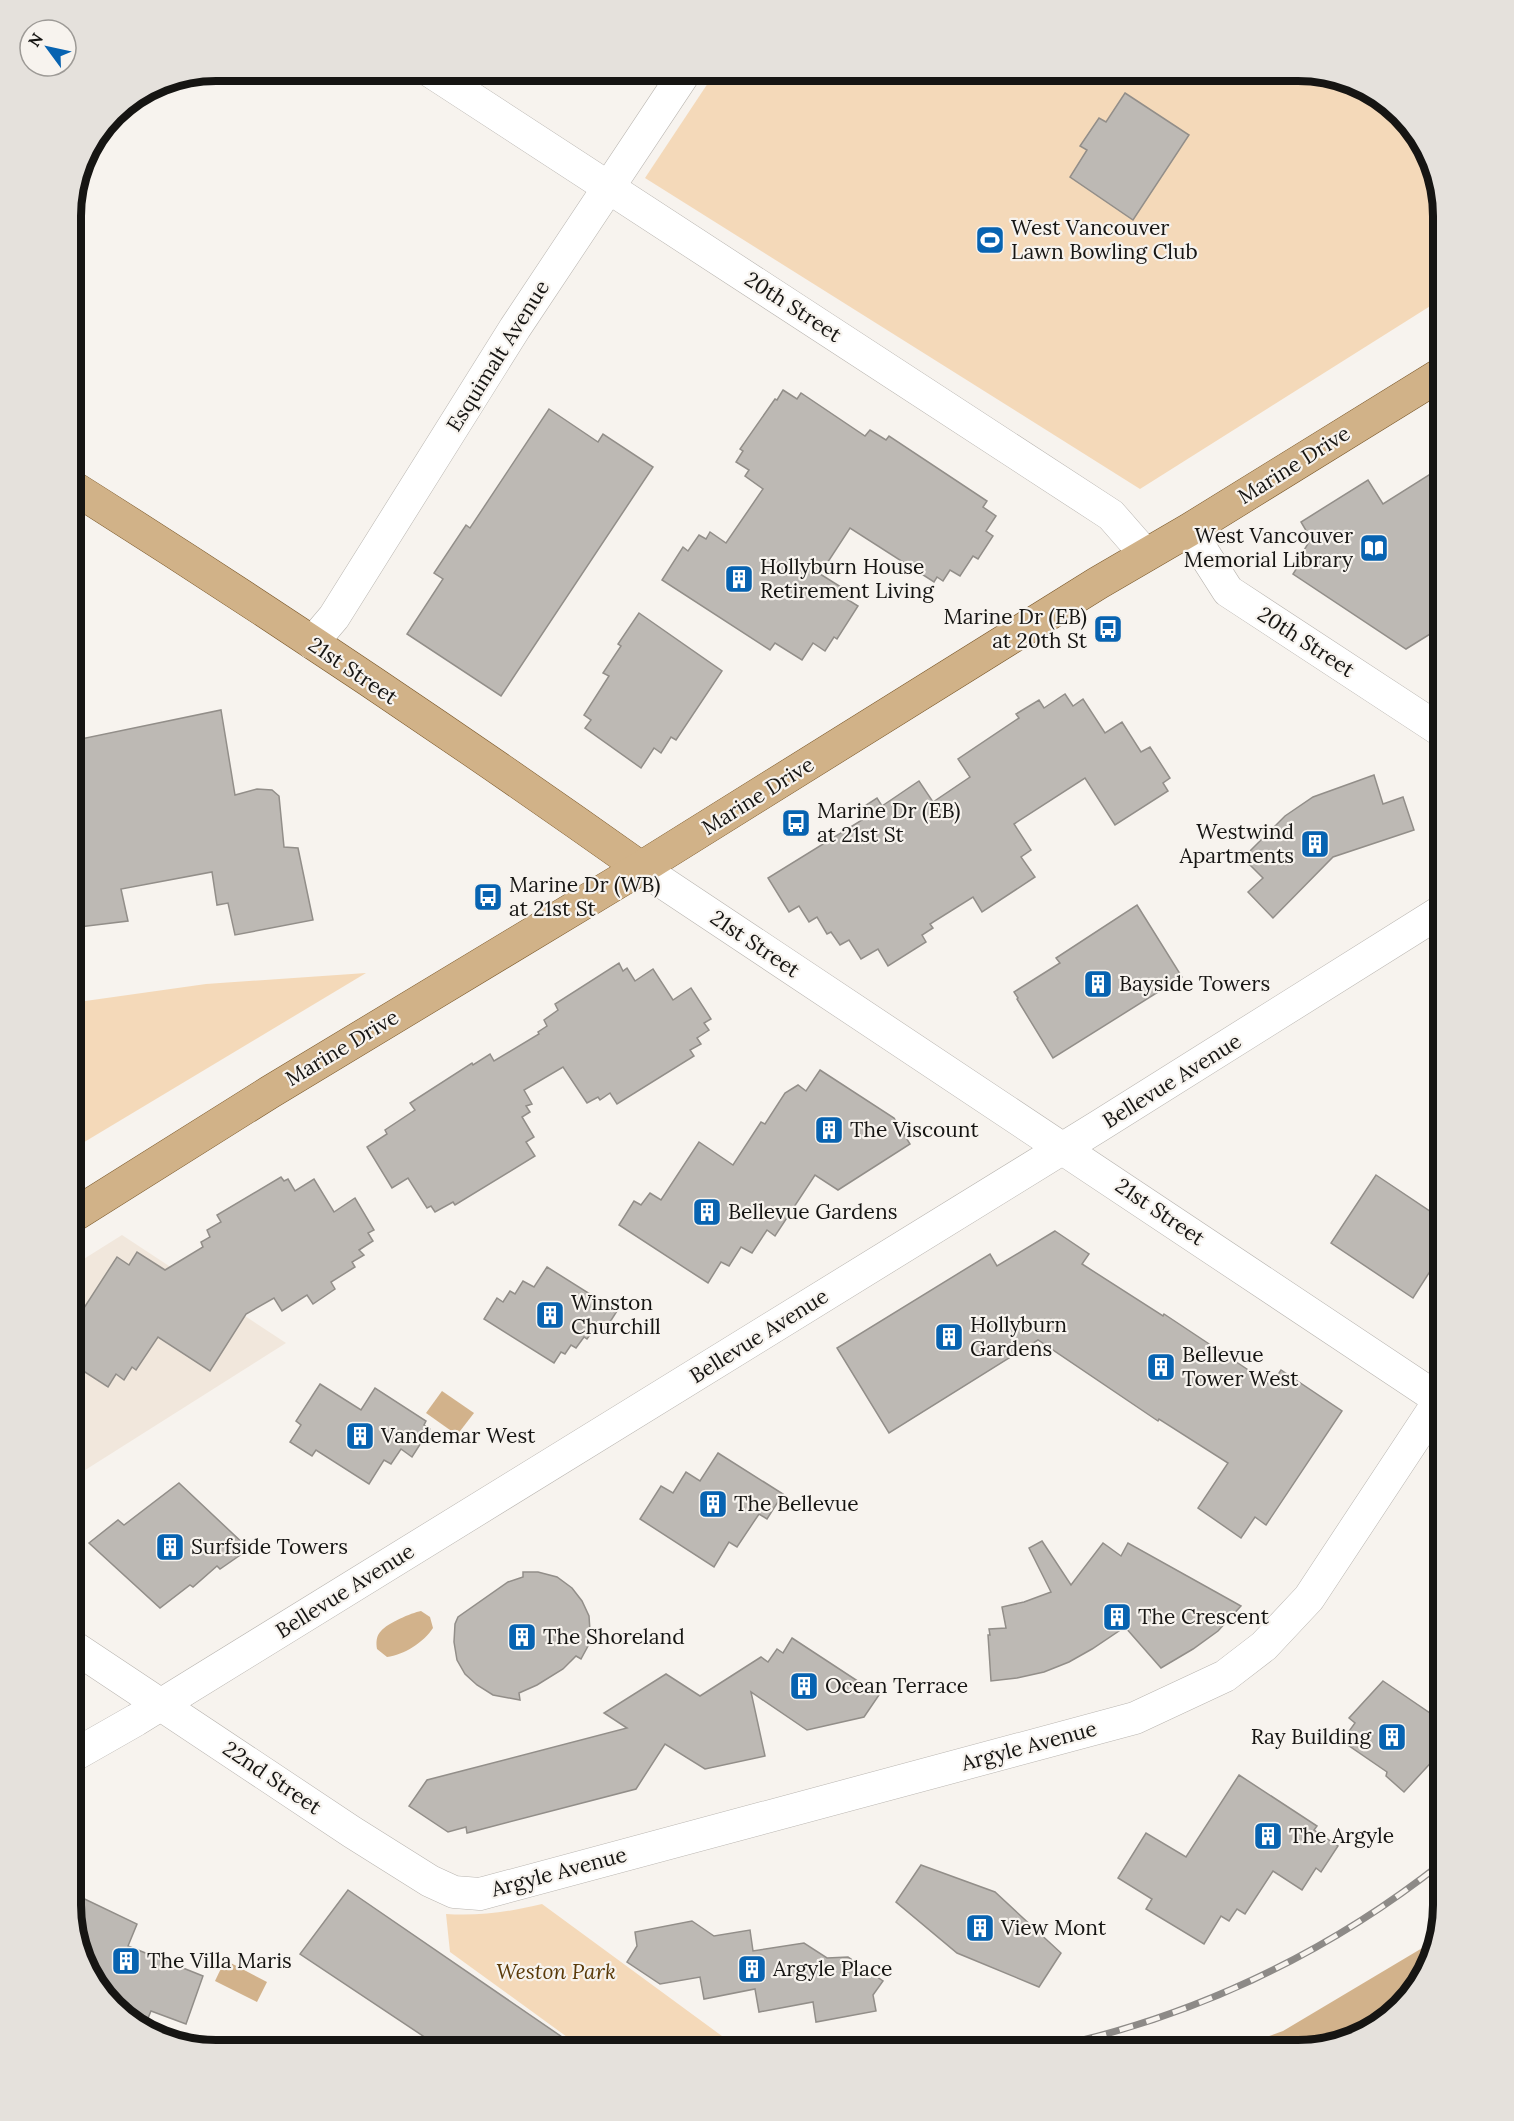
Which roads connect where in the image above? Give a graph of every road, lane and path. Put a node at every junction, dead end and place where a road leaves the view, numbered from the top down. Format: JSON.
{"nodes":[{"id":1,"x":447,"y":81,"type":"edge"},
{"id":2,"x":679,"y":81,"type":"edge"},
{"id":3,"x":608,"y":188,"type":"junction"},
{"id":4,"x":1433,"y":379,"type":"edge"},
{"id":5,"x":81,"y":493,"type":"edge"},
{"id":6,"x":1189,"y":530,"type":"junction"},
{"id":7,"x":1146,"y":555,"type":"junction"},
{"id":8,"x":312,"y":643,"type":"junction"},
{"id":9,"x":1433,"y":725,"type":"edge"},
{"id":10,"x":641,"y":868,"type":"junction"},
{"id":11,"x":1433,"y":916,"type":"edge"},
{"id":12,"x":1063,"y":1148,"type":"junction"},
{"id":13,"x":81,"y":1210,"type":"edge"},
{"id":14,"x":1433,"y":1391,"type":"edge"},
{"id":15,"x":1433,"y":1411,"type":"edge"},
{"id":16,"x":81,"y":1652,"type":"edge"},
{"id":17,"x":161,"y":1704,"type":"junction"},
{"id":18,"x":81,"y":1751,"type":"edge"},
{"id":19,"x":480,"y":1894,"type":"joint"}],
"edges":[{"from":1,"to":3,"type":"street","name":"20th Street"},
{"from":2,"to":3,"type":"street","name":"Esquimalt Avenue"},
{"from":3,"to":7,"type":"street","name":"20th Street"},
{"from":3,"to":8,"type":"street","name":"Esquimalt Avenue"},
{"from":4,"to":6,"type":"main road","name":"Marine Drive"},
{"from":5,"to":8,"type":"main road","name":"21st Street"},
{"from":6,"to":7,"type":"main road","name":"Marine Drive"},
{"from":6,"to":9,"type":"street","name":"20th Street"},
{"from":7,"to":10,"type":"main road","name":"Marine Drive"},
{"from":8,"to":10,"type":"main road","name":"21st Street"},
{"from":10,"to":12,"type":"street","name":"21st Street"},
{"from":10,"to":13,"type":"main road","name":"Marine Drive"},
{"from":11,"to":12,"type":"street","name":"Bellevue Avenue"},
{"from":12,"to":14,"type":"street","name":"21st Street"},
{"from":12,"to":17,"type":"street","name":"Bellevue Avenue"},
{"from":15,"to":19,"type":"street","name":"Argyle Avenue"},
{"from":16,"to":17,"type":"street","name":"22nd Street"},
{"from":17,"to":18,"type":"street","name":"Bellevue Avenue"},
{"from":17,"to":19,"type":"street","name":"22nd Street"}]}
